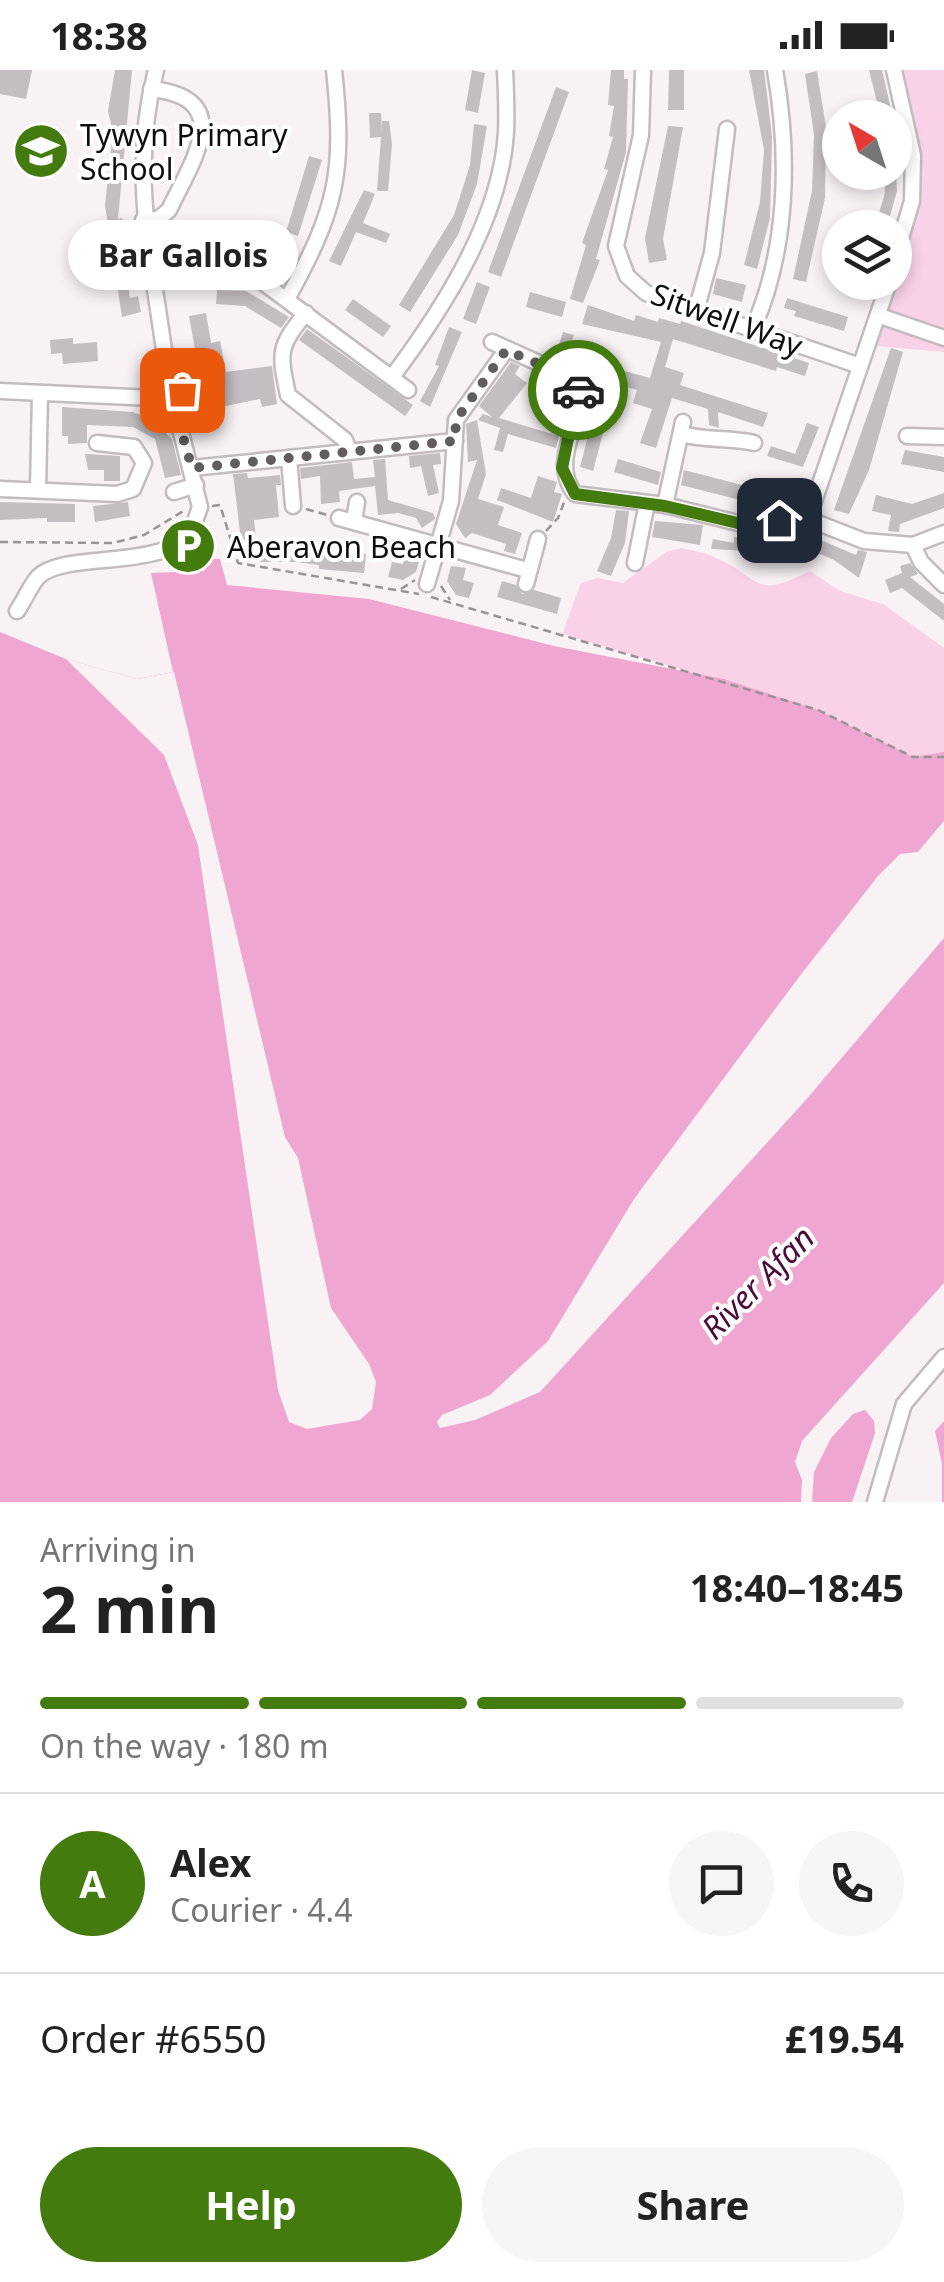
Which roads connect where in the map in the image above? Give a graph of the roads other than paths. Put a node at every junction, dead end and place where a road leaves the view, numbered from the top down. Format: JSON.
{"nodes":[{"id":1,"x":156,"y":70,"type":"edge"},
{"id":2,"x":334,"y":70,"type":"edge"},
{"id":3,"x":505,"y":70,"type":"edge"},
{"id":4,"x":643,"y":70,"type":"edge"},
{"id":5,"x":775,"y":70,"type":"edge"},
{"id":6,"x":894,"y":70,"type":"edge"},
{"id":7,"x":151,"y":89,"type":"junction"},
{"id":8,"x":727,"y":129,"type":"dead end"},
{"id":9,"x":909,"y":210,"type":"edge"},
{"id":10,"x":142,"y":220,"type":"junction"},
{"id":11,"x":152,"y":278,"type":"junction"},
{"id":12,"x":287,"y":299,"type":"junction"},
{"id":13,"x":884,"y":300,"type":"edge"},
{"id":14,"x":696,"y":312,"type":"junction"},
{"id":15,"x":306,"y":313,"type":"junction"},
{"id":16,"x":880,"y":316,"type":"junction"},
{"id":17,"x":752,"y":331,"type":"junction"},
{"id":18,"x":944,"y":338,"type":"edge"},
{"id":19,"x":860,"y":366,"type":"junction"},
{"id":20,"x":392,"y":377,"type":"junction"},
{"id":21,"x":168,"y":382,"type":"junction"},
{"id":22,"x":408,"y":390,"type":"dead end"},
{"id":23,"x":0,"y":391,"type":"edge"},
{"id":24,"x":40,"y":393,"type":"junction"},
{"id":25,"x":153,"y":398,"type":"junction"},
{"id":26,"x":176,"y":413,"type":"junction"},
{"id":27,"x":907,"y":436,"type":"dead end"},
{"id":28,"x":942,"y":436,"type":"edge"},
{"id":29,"x":455,"y":441,"type":"junction"},
{"id":30,"x":97,"y":443,"type":"dead end"},
{"id":31,"x":754,"y":443,"type":"dead end"},
{"id":32,"x":349,"y":451,"type":"junction"},
{"id":33,"x":288,"y":458,"type":"junction"},
{"id":34,"x":192,"y":468,"type":"junction"},
{"id":35,"x":196,"y":485,"type":"junction"},
{"id":36,"x":0,"y":490,"type":"edge"},
{"id":37,"x":38,"y":490,"type":"junction"},
{"id":38,"x":174,"y":492,"type":"dead end"},
{"id":39,"x":357,"y":502,"type":"dead end"},
{"id":40,"x":647,"y":503,"type":"junction"},
{"id":41,"x":293,"y":506,"type":"road end"},
{"id":42,"x":665,"y":506,"type":"junction"},
{"id":43,"x":808,"y":520,"type":"junction"},
{"id":44,"x":944,"y":533,"type":"edge"},
{"id":45,"x":538,"y":539,"type":"road end"},
{"id":46,"x":913,"y":545,"type":"junction"},
{"id":47,"x":438,"y":547,"type":"junction"},
{"id":48,"x":635,"y":563,"type":"dead end"},
{"id":49,"x":427,"y":584,"type":"dead end"},
{"id":50,"x":944,"y":585,"type":"edge"},
{"id":51,"x":18,"y":611,"type":"dead end"},
{"id":52,"x":944,"y":1357,"type":"edge"},
{"id":53,"x":876,"y":1502,"type":"edge"}],
"edges":[{"from":1,"to":7,"type":"street"},
{"from":2,"to":12,"type":"street"},
{"from":3,"to":20,"type":"street"},
{"from":4,"to":14,"type":"street","name":"Sitwell Way"},
{"from":5,"to":17,"type":"street"},
{"from":6,"to":9,"type":"street"},
{"from":7,"to":10,"type":"street"},
{"from":7,"to":10,"type":"street"},
{"from":8,"to":14,"type":"street"},
{"from":10,"to":11,"type":"street"},
{"from":11,"to":12,"type":"street"},
{"from":11,"to":21,"type":"street"},
{"from":12,"to":15,"type":"street"},
{"from":13,"to":16,"type":"street"},
{"from":14,"to":17,"type":"street","name":"Sitwell Way"},
{"from":15,"to":20,"type":"street"},
{"from":15,"to":32,"type":"street"},
{"from":16,"to":18,"type":"street"},
{"from":16,"to":19,"type":"street"},
{"from":17,"to":19,"type":"street","name":"Sitwell Way"},
{"from":19,"to":43,"type":"street"},
{"from":20,"to":22,"type":"street"},
{"from":21,"to":25,"type":"street"},
{"from":21,"to":26,"type":"street"},
{"from":23,"to":24,"type":"street"},
{"from":24,"to":25,"type":"street"},
{"from":24,"to":37,"type":"street"},
{"from":25,"to":26,"type":"street"},
{"from":26,"to":34,"type":"street"},
{"from":27,"to":28,"type":"street"},
{"from":29,"to":32,"type":"street"},
{"from":29,"to":40,"type":"street"},
{"from":29,"to":47,"type":"street"},
{"from":30,"to":37,"type":"street"},
{"from":31,"to":42,"type":"street"},
{"from":32,"to":33,"type":"street"},
{"from":33,"to":34,"type":"street"},
{"from":33,"to":41,"type":"street"},
{"from":34,"to":35,"type":"street"},
{"from":35,"to":38,"type":"street"},
{"from":35,"to":51,"type":"street"},
{"from":36,"to":37,"type":"street"},
{"from":39,"to":47,"type":"street"},
{"from":40,"to":42,"type":"street"},
{"from":40,"to":48,"type":"street"},
{"from":42,"to":43,"type":"street"},
{"from":43,"to":46,"type":"street"},
{"from":44,"to":46,"type":"street"},
{"from":45,"to":47,"type":"street"},
{"from":46,"to":50,"type":"street"},
{"from":47,"to":49,"type":"street"},
{"from":52,"to":53,"type":"street"}]}
